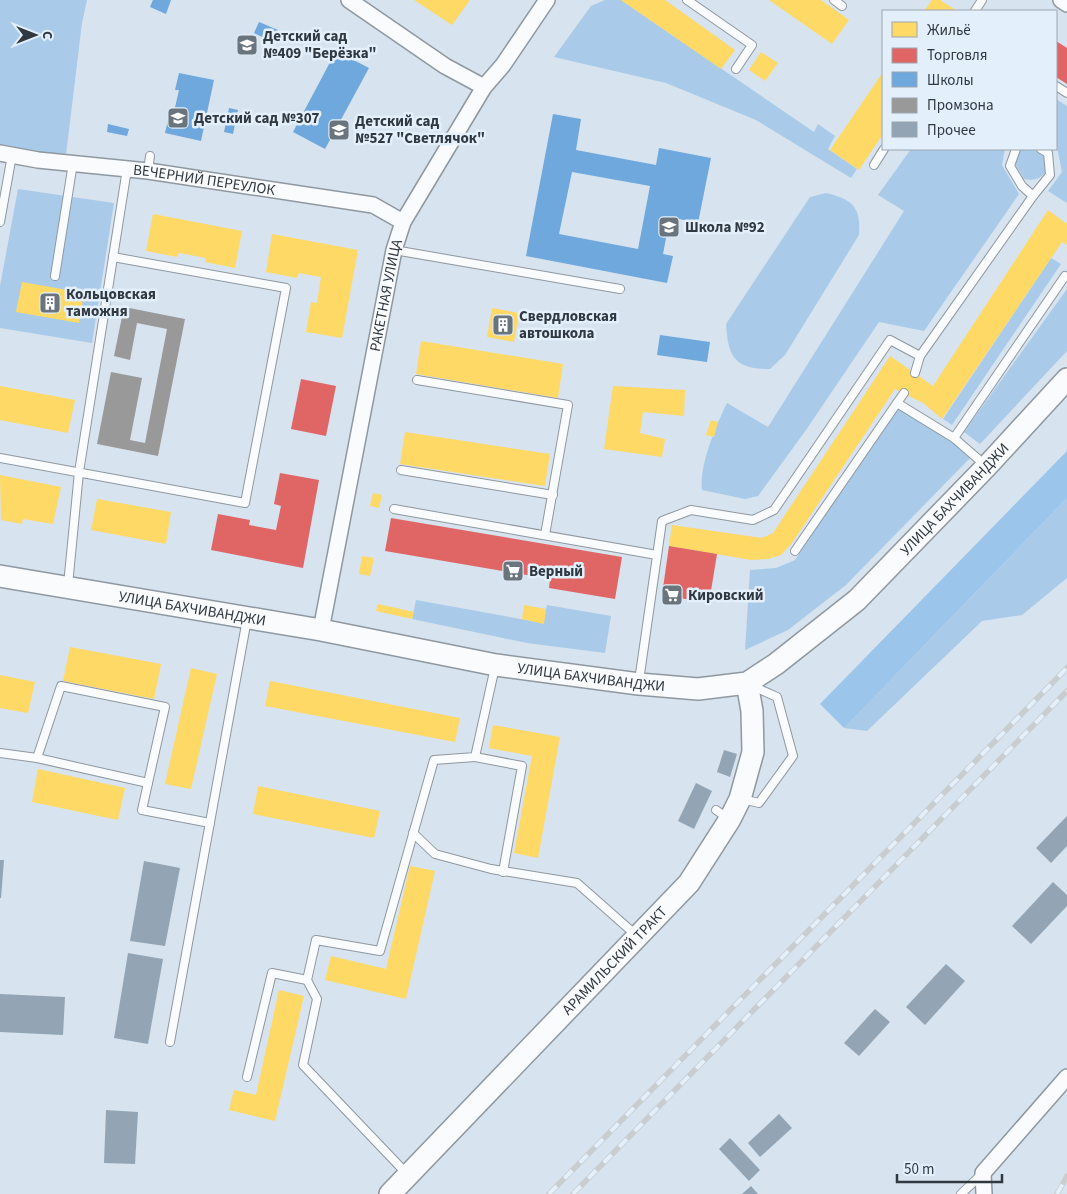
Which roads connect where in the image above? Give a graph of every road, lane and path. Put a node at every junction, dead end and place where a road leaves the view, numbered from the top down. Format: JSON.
{"nodes":[{"id":1,"x":547,"y":0,"type":"edge"},
{"id":2,"x":687,"y":0,"type":"edge"},
{"id":3,"x":834,"y":0,"type":"edge"},
{"id":4,"x":1061,"y":0,"type":"edge"},
{"id":5,"x":1067,"y":4,"type":"edge"},
{"id":6,"x":842,"y":6,"type":"dead end"},
{"id":7,"x":353,"y":7,"type":"edge"},
{"id":8,"x":736,"y":69,"type":"dead end"},
{"id":9,"x":484,"y":88,"type":"junction"},
{"id":10,"x":883,"y":150,"type":"edge"},
{"id":11,"x":1016,"y":150,"type":"edge"},
{"id":12,"x":1043,"y":150,"type":"edge"},
{"id":13,"x":6,"y":154,"type":"edge"},
{"id":14,"x":150,"y":156,"type":"dead end"},
{"id":15,"x":73,"y":163,"type":"junction"},
{"id":16,"x":874,"y":164,"type":"dead end"},
{"id":17,"x":127,"y":169,"type":"junction"},
{"id":18,"x":148,"y":171,"type":"junction"},
{"id":19,"x":1032,"y":196,"type":"junction"},
{"id":20,"x":0,"y":222,"type":"edge"},
{"id":21,"x":403,"y":222,"type":"junction"},
{"id":22,"x":394,"y":250,"type":"junction"},
{"id":23,"x":113,"y":257,"type":"junction"},
{"id":24,"x":55,"y":276,"type":"dead end"},
{"id":25,"x":1067,"y":277,"type":"edge"},
{"id":26,"x":620,"y":289,"type":"dead end"},
{"id":27,"x":920,"y":356,"type":"junction"},
{"id":28,"x":915,"y":373,"type":"dead end"},
{"id":29,"x":1067,"y":379,"type":"edge"},
{"id":30,"x":417,"y":380,"type":"dead end"},
{"id":31,"x":904,"y":393,"type":"dead end"},
{"id":32,"x":897,"y":403,"type":"junction"},
{"id":33,"x":954,"y":438,"type":"junction"},
{"id":34,"x":0,"y":458,"type":"edge"},
{"id":35,"x":987,"y":466,"type":"junction"},
{"id":36,"x":401,"y":470,"type":"dead end"},
{"id":37,"x":79,"y":472,"type":"junction"},
{"id":38,"x":553,"y":495,"type":"junction"},
{"id":39,"x":394,"y":509,"type":"dead end"},
{"id":40,"x":545,"y":535,"type":"junction"},
{"id":41,"x":795,"y":552,"type":"dead end"},
{"id":42,"x":657,"y":555,"type":"junction"},
{"id":43,"x":0,"y":576,"type":"edge"},
{"id":44,"x":67,"y":587,"type":"junction"},
{"id":45,"x":247,"y":619,"type":"junction"},
{"id":46,"x":321,"y":630,"type":"junction"},
{"id":47,"x":496,"y":665,"type":"junction"},
{"id":48,"x":747,"y":683,"type":"junction"},
{"id":49,"x":639,"y":684,"type":"junction"},
{"id":50,"x":0,"y":753,"type":"edge"},
{"id":51,"x":476,"y":757,"type":"junction"},
{"id":52,"x":37,"y":758,"type":"junction"},
{"id":53,"x":148,"y":783,"type":"junction"},
{"id":54,"x":740,"y":799,"type":"junction"},
{"id":55,"x":210,"y":823,"type":"junction"},
{"id":56,"x":413,"y":833,"type":"junction"},
{"id":57,"x":503,"y":872,"type":"junction"},
{"id":58,"x":639,"y":937,"type":"junction"},
{"id":59,"x":307,"y":980,"type":"junction"},
{"id":60,"x":170,"y":1042,"type":"dead end"},
{"id":61,"x":247,"y":1077,"type":"dead end"},
{"id":62,"x":1067,"y":1077,"type":"edge"},
{"id":63,"x":983,"y":1173,"type":"junction"},
{"id":64,"x":408,"y":1175,"type":"junction"},
{"id":65,"x":390,"y":1194,"type":"edge"},
{"id":66,"x":961,"y":1194,"type":"edge"},
{"id":67,"x":984,"y":1194,"type":"edge"}],
"edges":[{"from":1,"to":9,"type":"street","name":"РАКЕТНАЯ УЛИЦА"},
{"from":2,"to":8,"type":"lane"},
{"from":3,"to":6,"type":"lane"},
{"from":4,"to":5,"type":"street"},
{"from":7,"to":9,"type":"street"},
{"from":9,"to":21,"type":"street","name":"РАКЕТНАЯ УЛИЦА"},
{"from":10,"to":16,"type":"lane"},
{"from":11,"to":19,"type":"lane"},
{"from":12,"to":19,"type":"lane"},
{"from":13,"to":15,"type":"street","name":"ВЕЧЕРНИЙ ПЕРЕУЛОК"},
{"from":13,"to":20,"type":"lane"},
{"from":14,"to":18,"type":"lane"},
{"from":15,"to":17,"type":"street","name":"ВЕЧЕРНИЙ ПЕРЕУЛОК"},
{"from":15,"to":24,"type":"lane"},
{"from":17,"to":18,"type":"street","name":"ВЕЧЕРНИЙ ПЕРЕУЛОК"},
{"from":17,"to":23,"type":"lane"},
{"from":18,"to":21,"type":"street","name":"ВЕЧЕРНИЙ ПЕРЕУЛОК"},
{"from":19,"to":27,"type":"lane"},
{"from":21,"to":22,"type":"street","name":"РАКЕТНАЯ УЛИЦА"},
{"from":22,"to":26,"type":"lane"},
{"from":22,"to":46,"type":"street","name":"РАКЕТНАЯ УЛИЦА"},
{"from":23,"to":37,"type":"lane"},
{"from":23,"to":37,"type":"lane"},
{"from":25,"to":33,"type":"lane"},
{"from":27,"to":28,"type":"lane"},
{"from":27,"to":42,"type":"lane"},
{"from":29,"to":35,"type":"main road","name":"УЛИЦА БАХЧИВАНДЖИ"},
{"from":30,"to":38,"type":"lane"},
{"from":31,"to":32,"type":"lane"},
{"from":32,"to":33,"type":"lane"},
{"from":32,"to":41,"type":"lane"},
{"from":33,"to":35,"type":"lane"},
{"from":34,"to":37,"type":"lane"},
{"from":35,"to":48,"type":"main road","name":"УЛИЦА БАХЧИВАНДЖИ"},
{"from":36,"to":38,"type":"lane"},
{"from":37,"to":44,"type":"lane"},
{"from":38,"to":40,"type":"lane"},
{"from":39,"to":40,"type":"lane"},
{"from":40,"to":42,"type":"lane"},
{"from":42,"to":49,"type":"lane"},
{"from":43,"to":44,"type":"main road","name":"УЛИЦА БАХЧИВАНДЖИ"},
{"from":44,"to":45,"type":"main road","name":"УЛИЦА БАХЧИВАНДЖИ"},
{"from":45,"to":46,"type":"main road","name":"УЛИЦА БАХЧИВАНДЖИ"},
{"from":45,"to":55,"type":"lane"},
{"from":46,"to":47,"type":"main road","name":"УЛИЦА БАХЧИВАНДЖИ"},
{"from":47,"to":49,"type":"main road","name":"УЛИЦА БАХЧИВАНДЖИ"},
{"from":47,"to":51,"type":"lane"},
{"from":48,"to":49,"type":"main road","name":"УЛИЦА БАХЧИВАНДЖИ"},
{"from":48,"to":54,"type":"main road","name":"АРАМИЛЬСКИЙ ТРАКТ"},
{"from":48,"to":54,"type":"lane"},
{"from":50,"to":52,"type":"lane"},
{"from":51,"to":56,"type":"lane"},
{"from":51,"to":57,"type":"lane"},
{"from":52,"to":53,"type":"lane"},
{"from":52,"to":53,"type":"lane"},
{"from":53,"to":55,"type":"lane"},
{"from":54,"to":58,"type":"main road","name":"АРАМИЛЬСКИЙ ТРАКТ"},
{"from":55,"to":60,"type":"lane"},
{"from":56,"to":57,"type":"lane"},
{"from":56,"to":59,"type":"lane"},
{"from":57,"to":58,"type":"lane"},
{"from":58,"to":64,"type":"main road","name":"АРАМИЛЬСКИЙ ТРАКТ"},
{"from":59,"to":61,"type":"lane"},
{"from":59,"to":64,"type":"lane"},
{"from":62,"to":63,"type":"street"},
{"from":63,"to":66,"type":"lane"},
{"from":63,"to":67,"type":"street"},
{"from":64,"to":65,"type":"main road","name":"АРАМИЛЬСКИЙ ТРАКТ"}]}
